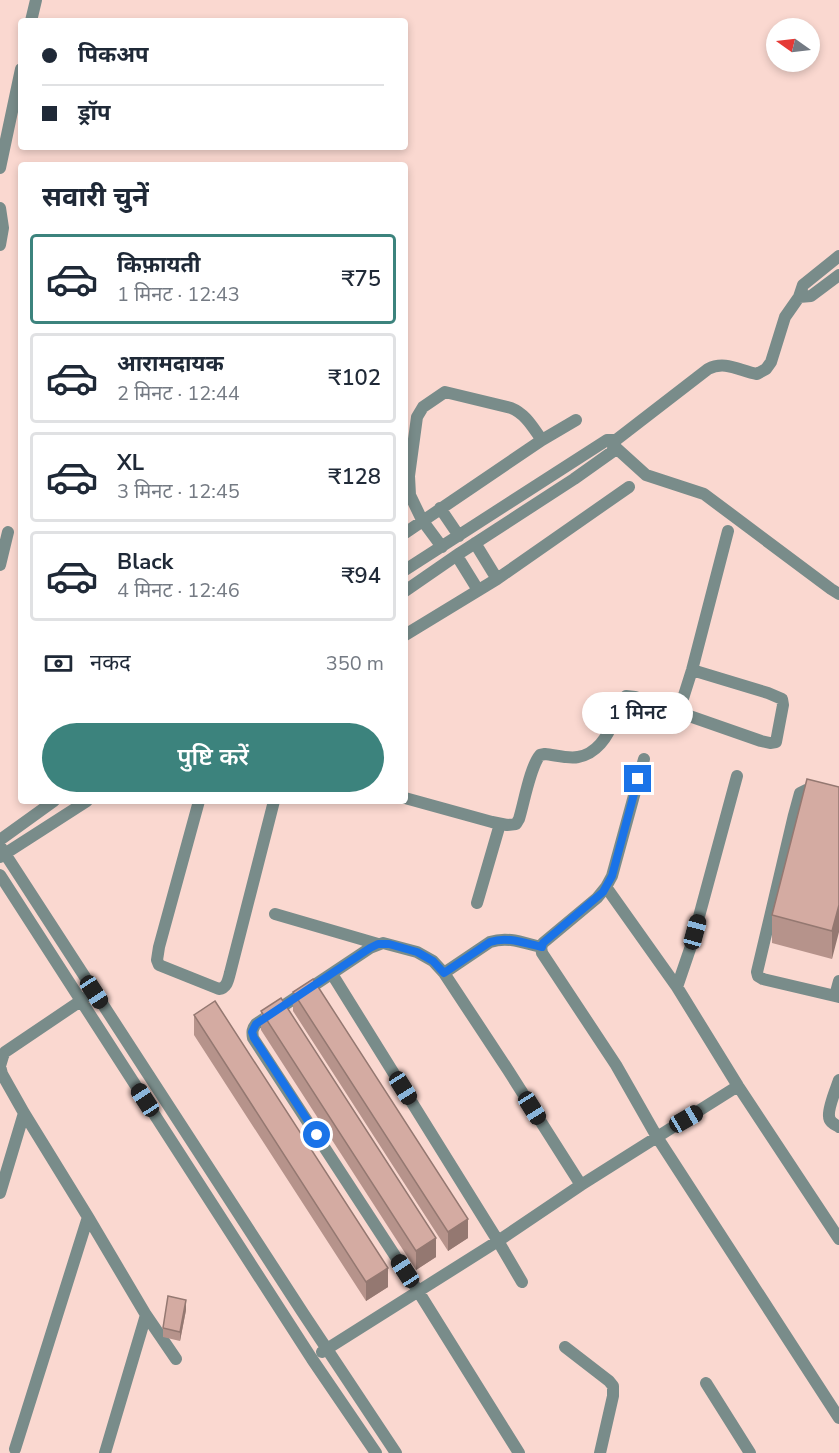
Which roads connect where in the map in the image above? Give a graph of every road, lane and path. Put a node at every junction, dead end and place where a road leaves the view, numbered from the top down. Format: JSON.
{"nodes":[{"id":1,"x":36,"y":0,"type":"edge"},
{"id":2,"x":32,"y":18,"type":"edge"},
{"id":3,"x":18,"y":83,"type":"edge"},
{"id":4,"x":0,"y":168,"type":"edge"},
{"id":5,"x":0,"y":208,"type":"edge"},
{"id":6,"x":0,"y":245,"type":"edge"},
{"id":7,"x":839,"y":256,"type":"edge"},
{"id":8,"x":839,"y":275,"type":"edge"},
{"id":9,"x":799,"y":297,"type":"junction"},
{"id":10,"x":576,"y":420,"type":"dead end"},
{"id":11,"x":542,"y":440,"type":"junction"},
{"id":12,"x":615,"y":443,"type":"junction"},
{"id":13,"x":629,"y":487,"type":"dead end"},
{"id":14,"x":440,"y":508,"type":"junction"},
{"id":15,"x":423,"y":520,"type":"junction"},
{"id":16,"x":408,"y":531,"type":"edge"},
{"id":17,"x":728,"y":531,"type":"dead end"},
{"id":18,"x":8,"y":532,"type":"dead end"},
{"id":19,"x":459,"y":536,"type":"junction"},
{"id":20,"x":475,"y":543,"type":"junction"},
{"id":21,"x":442,"y":547,"type":"junction"},
{"id":22,"x":457,"y":555,"type":"junction"},
{"id":23,"x":0,"y":565,"type":"edge"},
{"id":24,"x":408,"y":568,"type":"edge"},
{"id":25,"x":496,"y":579,"type":"junction"},
{"id":26,"x":408,"y":589,"type":"edge"},
{"id":27,"x":478,"y":590,"type":"junction"},
{"id":28,"x":839,"y":594,"type":"edge"},
{"id":29,"x":408,"y":633,"type":"edge"},
{"id":30,"x":692,"y":670,"type":"junction"},
{"id":31,"x":679,"y":711,"type":"junction"},
{"id":32,"x":644,"y":759,"type":"dead end"},
{"id":33,"x":737,"y":776,"type":"dead end"},
{"id":34,"x":839,"y":798,"type":"edge"},
{"id":35,"x":408,"y":799,"type":"edge"},
{"id":36,"x":47,"y":804,"type":"edge"},
{"id":37,"x":82,"y":804,"type":"edge"},
{"id":38,"x":198,"y":804,"type":"edge"},
{"id":39,"x":273,"y":804,"type":"edge"},
{"id":40,"x":500,"y":824,"type":"junction"},
{"id":41,"x":0,"y":840,"type":"edge"},
{"id":42,"x":2,"y":852,"type":"edge"},
{"id":43,"x":0,"y":875,"type":"edge"},
{"id":44,"x":606,"y":887,"type":"junction"},
{"id":45,"x":477,"y":903,"type":"dead end"},
{"id":46,"x":275,"y":914,"type":"dead end"},
{"id":47,"x":378,"y":944,"type":"junction"},
{"id":48,"x":542,"y":947,"type":"junction"},
{"id":49,"x":444,"y":973,"type":"junction"},
{"id":50,"x":332,"y":974,"type":"junction"},
{"id":51,"x":839,"y":981,"type":"edge"},
{"id":52,"x":677,"y":987,"type":"junction"},
{"id":53,"x":94,"y":992,"type":"junction"},
{"id":54,"x":837,"y":996,"type":"edge"},
{"id":55,"x":81,"y":1001,"type":"junction"},
{"id":56,"x":839,"y":1080,"type":"edge"},
{"id":57,"x":738,"y":1086,"type":"junction"},
{"id":58,"x":24,"y":1113,"type":"junction"},
{"id":59,"x":839,"y":1126,"type":"edge"},
{"id":60,"x":657,"y":1137,"type":"junction"},
{"id":61,"x":581,"y":1185,"type":"junction"},
{"id":62,"x":0,"y":1194,"type":"edge"},
{"id":63,"x":88,"y":1217,"type":"junction"},
{"id":64,"x":839,"y":1239,"type":"edge"},
{"id":65,"x":498,"y":1241,"type":"junction"},
{"id":66,"x":522,"y":1282,"type":"dead end"},
{"id":67,"x":418,"y":1291,"type":"junction"},
{"id":68,"x":146,"y":1315,"type":"junction"},
{"id":69,"x":565,"y":1347,"type":"dead end"},
{"id":70,"x":327,"y":1350,"type":"junction"},
{"id":71,"x":177,"y":1359,"type":"dead end"},
{"id":72,"x":312,"y":1359,"type":"junction"},
{"id":73,"x":706,"y":1383,"type":"dead end"},
{"id":74,"x":372,"y":1416,"type":"junction"},
{"id":75,"x":839,"y":1418,"type":"edge"},
{"id":76,"x":360,"y":1427,"type":"junction"},
{"id":77,"x":15,"y":1449,"type":"dead end"},
{"id":78,"x":105,"y":1453,"type":"edge"},
{"id":79,"x":376,"y":1453,"type":"edge"},
{"id":80,"x":396,"y":1453,"type":"edge"},
{"id":81,"x":519,"y":1453,"type":"edge"},
{"id":82,"x":600,"y":1453,"type":"edge"},
{"id":83,"x":750,"y":1453,"type":"edge"}],
"edges":[{"from":1,"to":2,"type":"street"},
{"from":3,"to":4,"type":"street"},
{"from":5,"to":6,"type":"street"},
{"from":7,"to":9,"type":"street"},
{"from":8,"to":9,"type":"street"},
{"from":9,"to":12,"type":"street"},
{"from":10,"to":11,"type":"street"},
{"from":11,"to":14,"type":"street"},
{"from":11,"to":15,"type":"street"},
{"from":12,"to":19,"type":"street"},
{"from":12,"to":20,"type":"street"},
{"from":12,"to":28,"type":"street"},
{"from":13,"to":25,"type":"street"},
{"from":14,"to":15,"type":"street"},
{"from":14,"to":19,"type":"street"},
{"from":15,"to":16,"type":"street"},
{"from":15,"to":21,"type":"street"},
{"from":17,"to":30,"type":"street"},
{"from":18,"to":23,"type":"street"},
{"from":19,"to":21,"type":"street"},
{"from":20,"to":22,"type":"street"},
{"from":20,"to":25,"type":"street"},
{"from":21,"to":24,"type":"street"},
{"from":22,"to":26,"type":"street"},
{"from":22,"to":27,"type":"street"},
{"from":25,"to":27,"type":"street"},
{"from":27,"to":29,"type":"street"},
{"from":30,"to":31,"type":"street"},
{"from":30,"to":31,"type":"street"},
{"from":31,"to":40,"type":"street"},
{"from":32,"to":44,"type":"street"},
{"from":33,"to":52,"type":"street"},
{"from":34,"to":54,"type":"street"},
{"from":35,"to":40,"type":"street"},
{"from":36,"to":41,"type":"street"},
{"from":37,"to":42,"type":"street"},
{"from":38,"to":39,"type":"street"},
{"from":40,"to":45,"type":"street"},
{"from":42,"to":53,"type":"street"},
{"from":43,"to":55,"type":"street"},
{"from":44,"to":48,"type":"street"},
{"from":44,"to":52,"type":"street"},
{"from":46,"to":47,"type":"street"},
{"from":47,"to":49,"type":"street"},
{"from":47,"to":50,"type":"street"},
{"from":48,"to":49,"type":"street"},
{"from":48,"to":60,"type":"street"},
{"from":49,"to":61,"type":"street"},
{"from":50,"to":65,"type":"street"},
{"from":50,"to":67,"type":"street"},
{"from":51,"to":54,"type":"street"},
{"from":52,"to":57,"type":"street"},
{"from":53,"to":55,"type":"street"},
{"from":53,"to":70,"type":"street"},
{"from":55,"to":58,"type":"street"},
{"from":55,"to":72,"type":"street"},
{"from":56,"to":59,"type":"street"},
{"from":57,"to":60,"type":"street"},
{"from":57,"to":64,"type":"street"},
{"from":58,"to":62,"type":"street"},
{"from":58,"to":63,"type":"street"},
{"from":60,"to":61,"type":"street"},
{"from":60,"to":75,"type":"street"},
{"from":61,"to":65,"type":"street"},
{"from":63,"to":68,"type":"street"},
{"from":63,"to":77,"type":"street"},
{"from":65,"to":66,"type":"street"},
{"from":65,"to":67,"type":"street"},
{"from":67,"to":70,"type":"street"},
{"from":67,"to":81,"type":"street"},
{"from":68,"to":71,"type":"street"},
{"from":68,"to":78,"type":"street"},
{"from":69,"to":82,"type":"street"},
{"from":70,"to":72,"type":"street"},
{"from":70,"to":74,"type":"street"},
{"from":72,"to":76,"type":"street"},
{"from":73,"to":83,"type":"street"},
{"from":74,"to":76,"type":"street"},
{"from":74,"to":80,"type":"street"},
{"from":76,"to":79,"type":"street"}]}
